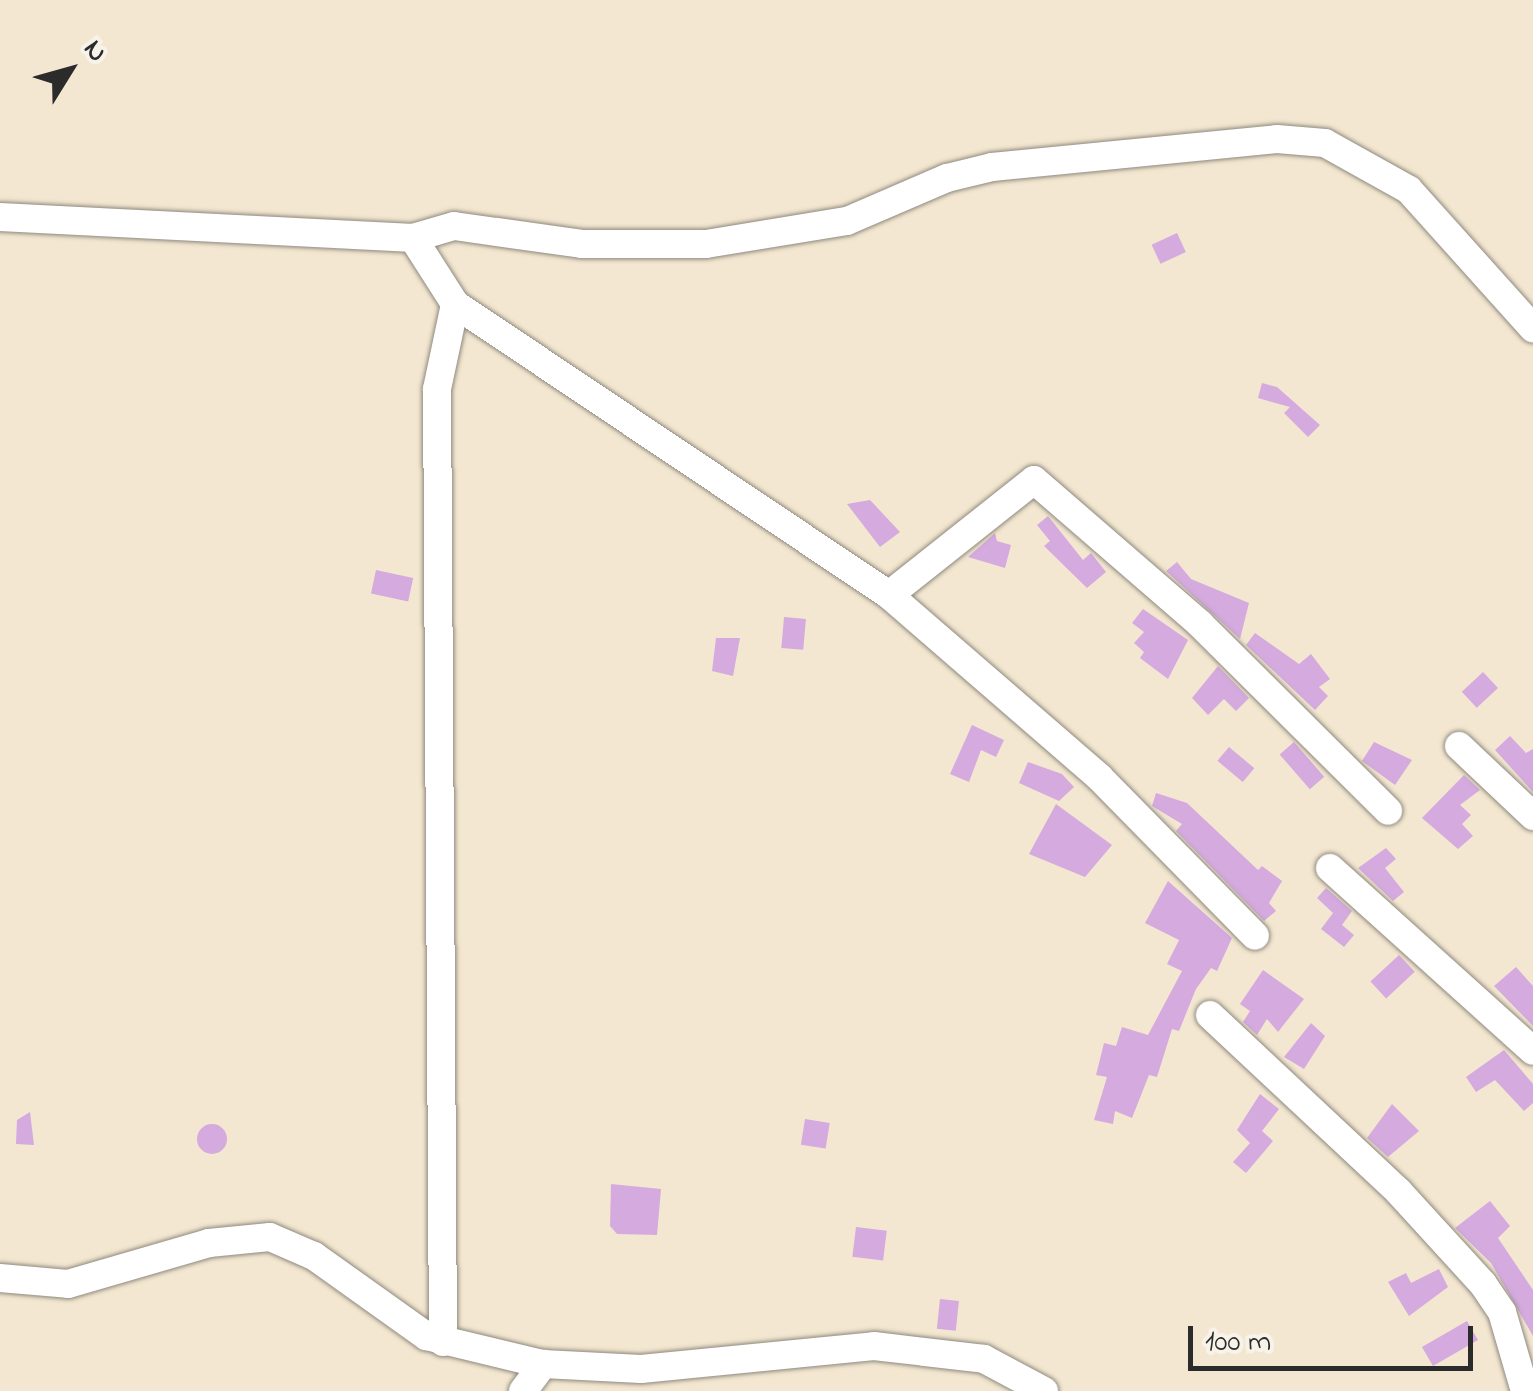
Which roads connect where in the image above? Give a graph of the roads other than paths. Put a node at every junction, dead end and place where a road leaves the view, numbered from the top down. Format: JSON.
{"nodes":[{"id":1,"x":0,"y":216,"type":"edge"},
{"id":2,"x":413,"y":238,"type":"junction"},
{"id":3,"x":455,"y":304,"type":"junction"},
{"id":4,"x":1533,"y":328,"type":"edge"},
{"id":5,"x":889,"y":595,"type":"junction"},
{"id":6,"x":1459,"y":746,"type":"dead end"},
{"id":7,"x":1388,"y":811,"type":"dead end"},
{"id":8,"x":1533,"y":816,"type":"edge"},
{"id":9,"x":1330,"y":868,"type":"dead end"},
{"id":10,"x":1255,"y":936,"type":"dead end"},
{"id":11,"x":1210,"y":1015,"type":"dead end"},
{"id":12,"x":1533,"y":1051,"type":"edge"},
{"id":13,"x":0,"y":1278,"type":"edge"},
{"id":14,"x":443,"y":1342,"type":"junction"},
{"id":15,"x":543,"y":1364,"type":"junction"},
{"id":16,"x":523,"y":1391,"type":"edge"},
{"id":17,"x":1044,"y":1391,"type":"edge"},
{"id":18,"x":1525,"y":1391,"type":"edge"}],
"edges":[{"from":1,"to":2,"type":"street"},
{"from":2,"to":3,"type":"street"},
{"from":2,"to":4,"type":"street"},
{"from":3,"to":5,"type":"street"},
{"from":3,"to":14,"type":"street"},
{"from":5,"to":7,"type":"street"},
{"from":5,"to":10,"type":"street"},
{"from":6,"to":8,"type":"street"},
{"from":9,"to":12,"type":"street"},
{"from":11,"to":18,"type":"street"},
{"from":13,"to":14,"type":"street"},
{"from":14,"to":15,"type":"street"},
{"from":15,"to":16,"type":"street"},
{"from":15,"to":17,"type":"street"}]}
